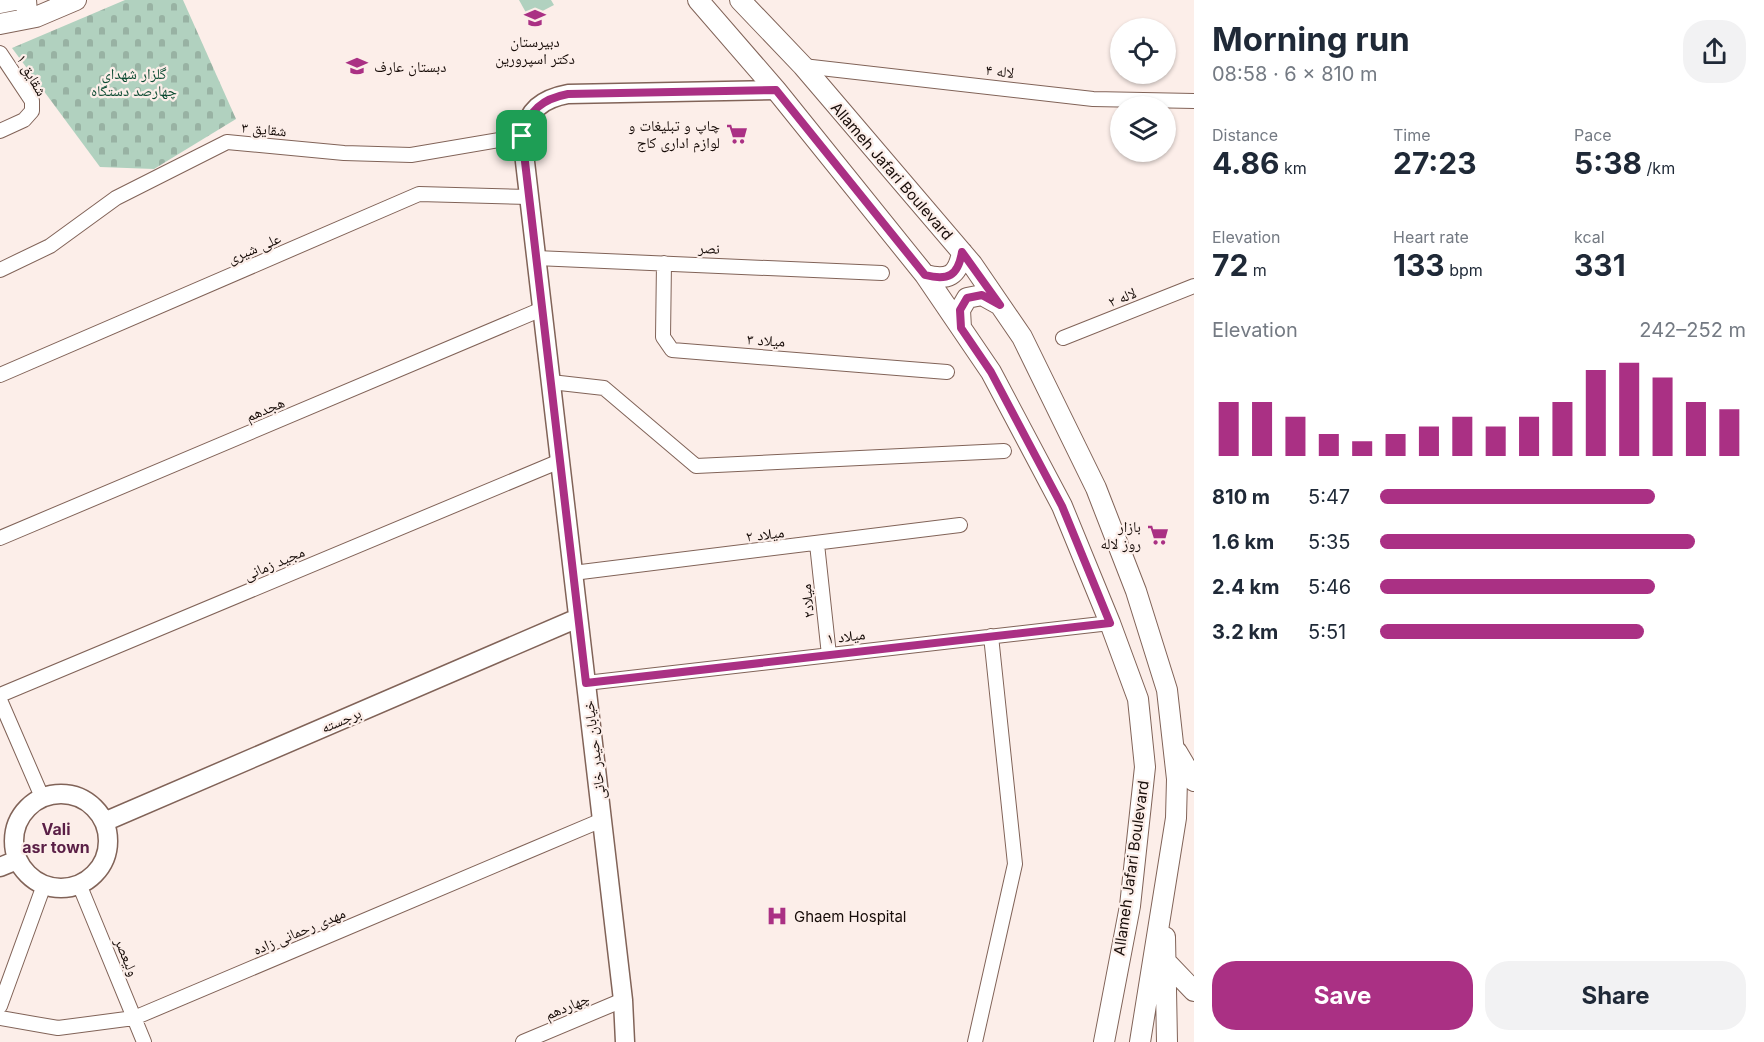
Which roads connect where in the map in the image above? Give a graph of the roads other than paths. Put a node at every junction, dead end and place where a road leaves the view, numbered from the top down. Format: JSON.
{"nodes":[{"id":1,"x":15,"y":0,"type":"edge"},
{"id":2,"x":26,"y":0,"type":"edge"},
{"id":3,"x":76,"y":0,"type":"edge"},
{"id":4,"x":698,"y":0,"type":"edge"},
{"id":5,"x":741,"y":0,"type":"edge"},
{"id":6,"x":0,"y":3,"type":"edge"},
{"id":7,"x":36,"y":17,"type":"junction"},
{"id":8,"x":0,"y":24,"type":"edge"},
{"id":9,"x":0,"y":53,"type":"edge"},
{"id":10,"x":803,"y":66,"type":"junction"},
{"id":11,"x":776,"y":90,"type":"junction"},
{"id":12,"x":1194,"y":101,"type":"edge"},
{"id":13,"x":0,"y":131,"type":"edge"},
{"id":14,"x":522,"y":136,"type":"junction"},
{"id":15,"x":529,"y":197,"type":"junction"},
{"id":16,"x":962,"y":252,"type":"junction"},
{"id":17,"x":536,"y":258,"type":"junction"},
{"id":18,"x":664,"y":263,"type":"junction"},
{"id":19,"x":0,"y":270,"type":"edge"},
{"id":20,"x":882,"y":273,"type":"dead end"},
{"id":21,"x":925,"y":275,"type":"junction"},
{"id":22,"x":1194,"y":286,"type":"edge"},
{"id":23,"x":1000,"y":305,"type":"junction"},
{"id":24,"x":542,"y":309,"type":"junction"},
{"id":25,"x":961,"y":328,"type":"junction"},
{"id":26,"x":1063,"y":338,"type":"dead end"},
{"id":27,"x":947,"y":372,"type":"dead end"},
{"id":28,"x":0,"y":375,"type":"edge"},
{"id":29,"x":551,"y":382,"type":"junction"},
{"id":30,"x":1004,"y":451,"type":"dead end"},
{"id":31,"x":560,"y":461,"type":"junction"},
{"id":32,"x":960,"y":525,"type":"dead end"},
{"id":33,"x":0,"y":538,"type":"edge"},
{"id":34,"x":817,"y":544,"type":"junction"},
{"id":35,"x":573,"y":573,"type":"junction"},
{"id":36,"x":578,"y":618,"type":"junction"},
{"id":37,"x":1110,"y":623,"type":"junction"},
{"id":38,"x":991,"y":636,"type":"junction"},
{"id":39,"x":829,"y":655,"type":"junction"},
{"id":40,"x":586,"y":683,"type":"junction"},
{"id":41,"x":0,"y":695,"type":"edge"},
{"id":42,"x":0,"y":700,"type":"edge"},
{"id":43,"x":1175,"y":749,"type":"junction"},
{"id":44,"x":1194,"y":781,"type":"edge"},
{"id":45,"x":42,"y":797,"type":"junction"},
{"id":46,"x":602,"y":820,"type":"junction"},
{"id":47,"x":104,"y":822,"type":"junction"},
{"id":48,"x":17,"y":860,"type":"junction"},
{"id":49,"x":0,"y":867,"type":"edge"},
{"id":50,"x":79,"y":884,"type":"junction"},
{"id":51,"x":44,"y":885,"type":"junction"},
{"id":52,"x":1163,"y":910,"type":"junction"},
{"id":53,"x":1168,"y":964,"type":"junction"},
{"id":54,"x":1194,"y":991,"type":"edge"},
{"id":55,"x":623,"y":1000,"type":"junction"},
{"id":56,"x":0,"y":1006,"type":"edge"},
{"id":57,"x":0,"y":1018,"type":"edge"},
{"id":58,"x":135,"y":1018,"type":"junction"},
{"id":59,"x":144,"y":1042,"type":"edge"},
{"id":60,"x":524,"y":1042,"type":"edge"},
{"id":61,"x":625,"y":1042,"type":"edge"},
{"id":62,"x":975,"y":1042,"type":"edge"},
{"id":63,"x":1104,"y":1042,"type":"edge"},
{"id":64,"x":1140,"y":1042,"type":"edge"},
{"id":65,"x":1167,"y":1042,"type":"edge"}],
"edges":[{"from":1,"to":6,"type":"main road"},
{"from":2,"to":7,"type":"main road"},
{"from":3,"to":7,"type":"main road"},
{"from":4,"to":11,"type":"main road","name":"Allameh Jafari Boulevard"},
{"from":5,"to":10,"type":"main road","name":"Allameh Jafari Boulevard"},
{"from":7,"to":8,"type":"main road"},
{"from":9,"to":13,"type":"street","name":"شقایق ۱"},
{"from":10,"to":12,"type":"street","name":"لاله ۴"},
{"from":10,"to":16,"type":"main road","name":"Allameh Jafari Boulevard"},
{"from":11,"to":14,"type":"street"},
{"from":11,"to":21,"type":"main road","name":"Allameh Jafari Boulevard"},
{"from":14,"to":15,"type":"street","name":"خیابان حیدر خانی"},
{"from":14,"to":19,"type":"street","name":"شقایق ۳"},
{"from":15,"to":17,"type":"street","name":"خیابان حیدر خانی"},
{"from":15,"to":28,"type":"street","name":"علی شیری"},
{"from":16,"to":21,"type":"main road"},
{"from":16,"to":23,"type":"main road","name":"Allameh Jafari Boulevard"},
{"from":17,"to":18,"type":"street","name":"نصر"},
{"from":17,"to":24,"type":"street","name":"خیابان حیدر خانی"},
{"from":18,"to":20,"type":"street","name":"نصر"},
{"from":18,"to":27,"type":"street","name":"میلاد ۳"},
{"from":21,"to":25,"type":"main road","name":"Allameh Jafari Boulevard"},
{"from":22,"to":26,"type":"street","name":"لاله ۲"},
{"from":23,"to":25,"type":"main road"},
{"from":23,"to":43,"type":"main road","name":"Allameh Jafari Boulevard"},
{"from":24,"to":29,"type":"street","name":"خیابان حیدر خانی"},
{"from":24,"to":33,"type":"street","name":"هجدهم"},
{"from":25,"to":37,"type":"main road","name":"Allameh Jafari Boulevard"},
{"from":29,"to":30,"type":"street"},
{"from":29,"to":31,"type":"street","name":"خیابان حیدر خانی"},
{"from":31,"to":35,"type":"street","name":"خیابان حیدر خانی"},
{"from":31,"to":41,"type":"street","name":"مجید زمانی"},
{"from":32,"to":34,"type":"street","name":"میلاد ۲"},
{"from":34,"to":35,"type":"street","name":"میلاد ۲"},
{"from":34,"to":39,"type":"street","name":"میلاد۲"},
{"from":35,"to":36,"type":"street","name":"خیابان حیدر خانی"},
{"from":36,"to":40,"type":"street","name":"خیابان حیدر خانی"},
{"from":36,"to":47,"type":"street","name":"برجسته"},
{"from":37,"to":38,"type":"street","name":"میلاد ۱"},
{"from":37,"to":63,"type":"main road","name":"Allameh Jafari Boulevard"},
{"from":38,"to":39,"type":"street","name":"میلاد ۱"},
{"from":38,"to":62,"type":"street"},
{"from":39,"to":40,"type":"street","name":"میلاد ۱"},
{"from":40,"to":46,"type":"street","name":"خیابان حیدر خانی"},
{"from":42,"to":45,"type":"street"},
{"from":43,"to":44,"type":"main road"},
{"from":43,"to":52,"type":"main road","name":"Allameh Jafari Boulevard"},
{"from":45,"to":47,"type":"street"},
{"from":45,"to":48,"type":"street"},
{"from":46,"to":55,"type":"street","name":"خیابان حیدر خانی"},
{"from":46,"to":58,"type":"street","name":"مهدی رحمانی زاده"},
{"from":47,"to":50,"type":"street"},
{"from":48,"to":49,"type":"street"},
{"from":48,"to":51,"type":"street"},
{"from":50,"to":51,"type":"street"},
{"from":50,"to":58,"type":"street","name":"ولیعصر"},
{"from":51,"to":56,"type":"street"},
{"from":52,"to":53,"type":"main road"},
{"from":52,"to":64,"type":"main road","name":"Allameh Jafari Boulevard"},
{"from":53,"to":54,"type":"main road"},
{"from":53,"to":65,"type":"main road"},
{"from":55,"to":60,"type":"street","name":"چهاردهم"},
{"from":55,"to":61,"type":"street","name":"خیابان حیدر خانی"},
{"from":57,"to":58,"type":"street","name":"مهدی رحمانی زاده"},
{"from":58,"to":59,"type":"street","name":"ولیعصر"}]}
